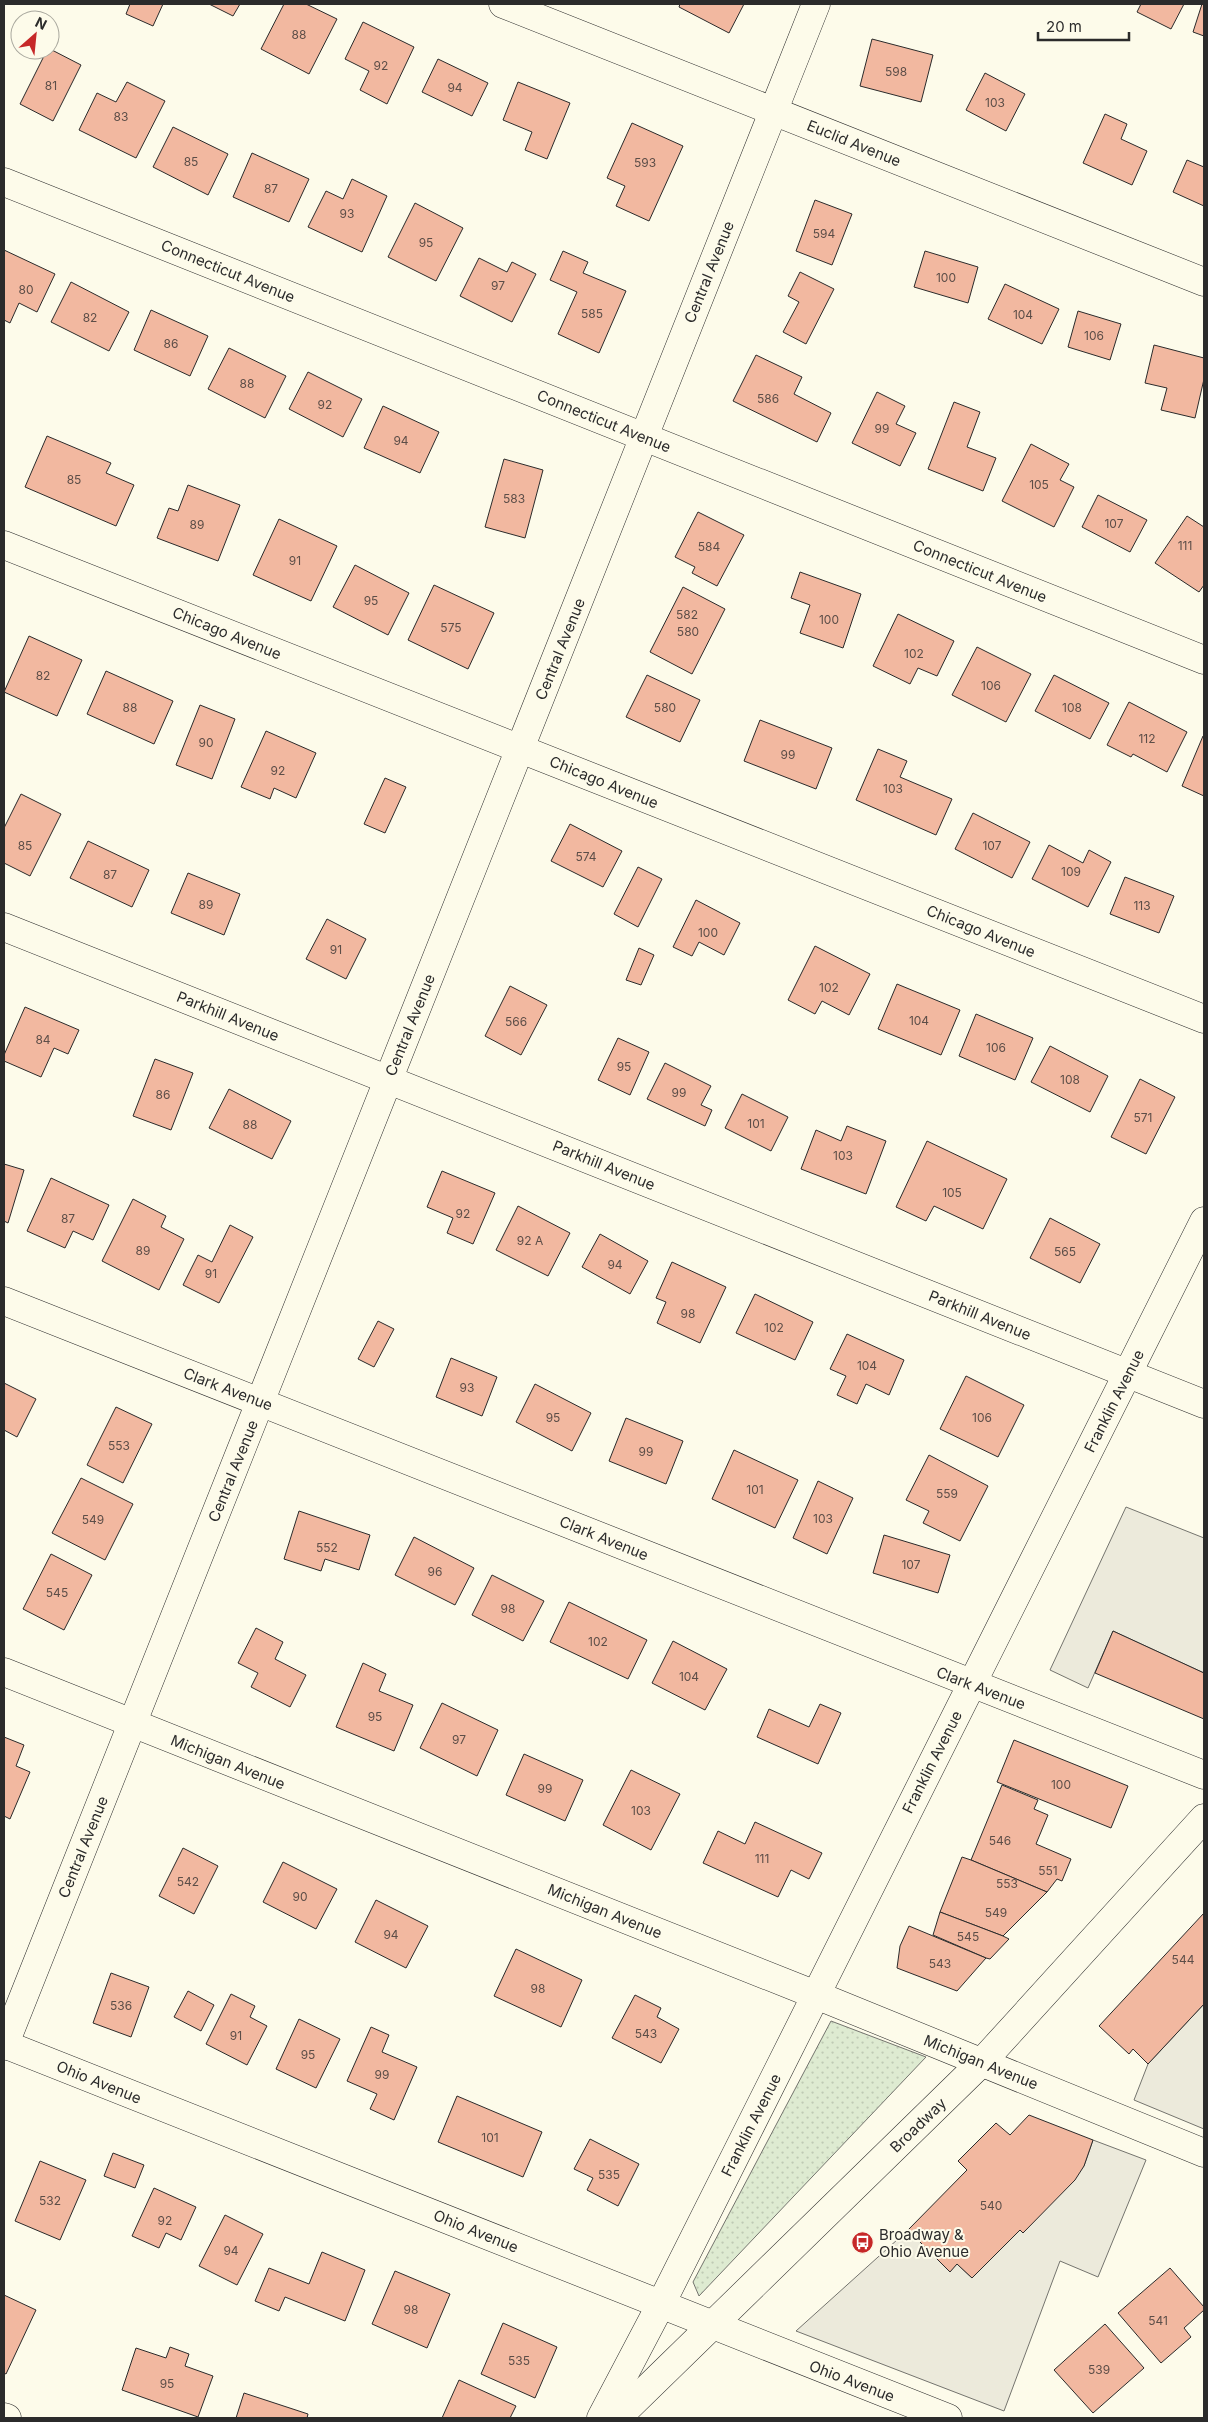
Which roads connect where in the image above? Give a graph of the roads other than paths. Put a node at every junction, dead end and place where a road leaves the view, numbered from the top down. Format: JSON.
{"nodes":[{"id":1,"x":503,"y":4,"type":"edge"},
{"id":2,"x":816,"y":4,"type":"edge"},
{"id":3,"x":774,"y":111,"type":"junction"},
{"id":4,"x":4,"y":182,"type":"edge"},
{"id":5,"x":1204,"y":282,"type":"edge"},
{"id":6,"x":644,"y":437,"type":"junction"},
{"id":7,"x":4,"y":545,"type":"edge"},
{"id":8,"x":1204,"y":660,"type":"edge"},
{"id":9,"x":520,"y":749,"type":"junction"},
{"id":10,"x":4,"y":927,"type":"edge"},
{"id":11,"x":1204,"y":1019,"type":"edge"},
{"id":12,"x":388,"y":1080,"type":"junction"},
{"id":13,"x":1204,"y":1221,"type":"edge"},
{"id":14,"x":4,"y":1302,"type":"edge"},
{"id":15,"x":1128,"y":1374,"type":"junction"},
{"id":16,"x":261,"y":1401,"type":"junction"},
{"id":17,"x":1204,"y":1404,"type":"edge"},
{"id":18,"x":4,"y":1672,"type":"edge"},
{"id":19,"x":971,"y":1684,"type":"junction"},
{"id":20,"x":132,"y":1724,"type":"junction"},
{"id":21,"x":1204,"y":1775,"type":"edge"},
{"id":22,"x":1204,"y":1818,"type":"edge"},
{"id":23,"x":816,"y":1995,"type":"junction"},
{"id":24,"x":4,"y":2045,"type":"edge"},
{"id":25,"x":982,"y":2062,"type":"junction"},
{"id":26,"x":1204,"y":2153,"type":"edge"},
{"id":27,"x":661,"y":2304,"type":"junction"},
{"id":28,"x":712,"y":2326,"type":"junction"},
{"id":29,"x":4,"y":2417,"type":"edge"},
{"id":30,"x":7,"y":2418,"type":"edge"},
{"id":31,"x":601,"y":2418,"type":"edge"},
{"id":32,"x":617,"y":2418,"type":"edge"},
{"id":33,"x":948,"y":2418,"type":"edge"}],
"edges":[{"from":1,"to":3,"type":"street","name":"Euclid Avenue"},
{"from":2,"to":3,"type":"street","name":"Central Avenue"},
{"from":3,"to":5,"type":"street","name":"Euclid Avenue"},
{"from":3,"to":6,"type":"street","name":"Central Avenue"},
{"from":4,"to":6,"type":"street","name":"Connecticut Avenue"},
{"from":6,"to":8,"type":"street","name":"Connecticut Avenue"},
{"from":6,"to":9,"type":"street","name":"Central Avenue"},
{"from":7,"to":9,"type":"street","name":"Chicago Avenue"},
{"from":9,"to":11,"type":"street","name":"Chicago Avenue"},
{"from":9,"to":12,"type":"street","name":"Central Avenue"},
{"from":10,"to":12,"type":"street","name":"Parkhill Avenue"},
{"from":12,"to":15,"type":"street","name":"Parkhill Avenue"},
{"from":12,"to":16,"type":"street","name":"Central Avenue"},
{"from":13,"to":15,"type":"street","name":"Franklin Avenue"},
{"from":14,"to":16,"type":"street","name":"Clark Avenue"},
{"from":15,"to":17,"type":"street","name":"Parkhill Avenue"},
{"from":15,"to":19,"type":"street","name":"Franklin Avenue"},
{"from":16,"to":19,"type":"street","name":"Clark Avenue"},
{"from":16,"to":20,"type":"street","name":"Central Avenue"},
{"from":18,"to":20,"type":"street","name":"Michigan Avenue"},
{"from":19,"to":21,"type":"street","name":"Clark Avenue"},
{"from":19,"to":23,"type":"street","name":"Franklin Avenue"},
{"from":20,"to":23,"type":"street","name":"Michigan Avenue"},
{"from":20,"to":24,"type":"street","name":"Central Avenue"},
{"from":22,"to":25,"type":"street","name":"Broadway"},
{"from":23,"to":25,"type":"street","name":"Michigan Avenue"},
{"from":23,"to":27,"type":"street","name":"Franklin Avenue"},
{"from":24,"to":27,"type":"street","name":"Ohio Avenue"},
{"from":25,"to":26,"type":"street","name":"Michigan Avenue"},
{"from":25,"to":28,"type":"street","name":"Broadway"},
{"from":27,"to":28,"type":"street","name":"Ohio Avenue"},
{"from":27,"to":31,"type":"street","name":"Franklin Avenue"},
{"from":28,"to":32,"type":"street","name":"Broadway"},
{"from":28,"to":33,"type":"street","name":"Ohio Avenue"},
{"from":29,"to":30,"type":"street"}]}
